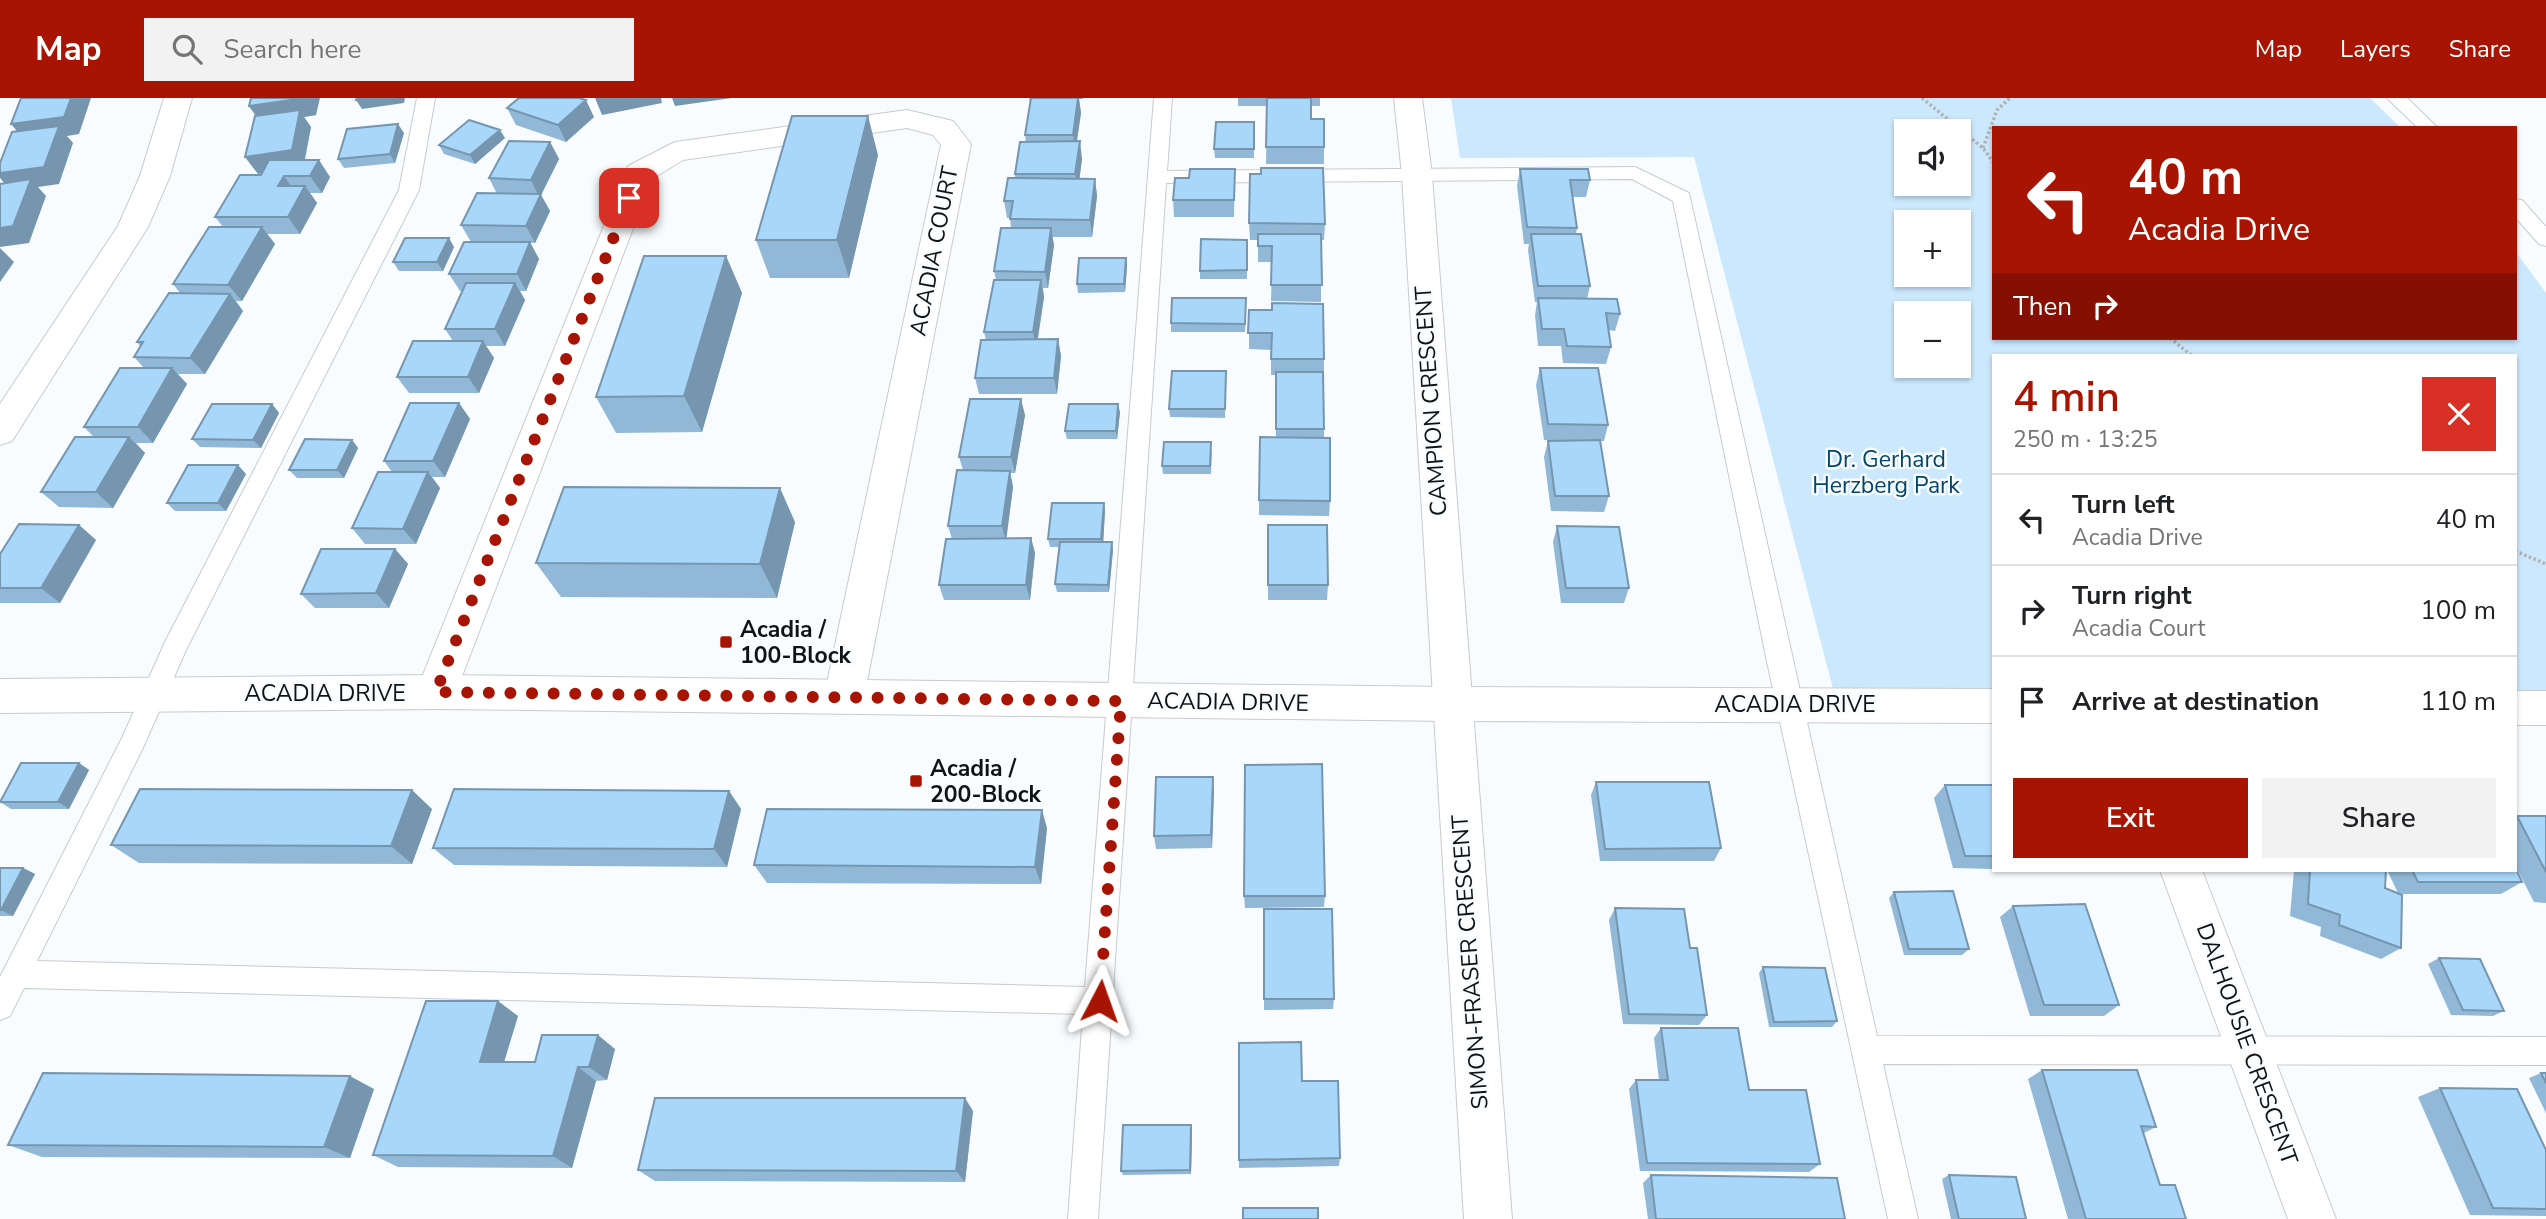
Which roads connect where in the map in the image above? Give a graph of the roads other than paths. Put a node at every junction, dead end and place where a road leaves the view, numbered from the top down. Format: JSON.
{"nodes":[{"id":1,"x":178,"y":98,"type":"edge"},
{"id":2,"x":426,"y":98,"type":"edge"},
{"id":3,"x":1163,"y":98,"type":"edge"},
{"id":4,"x":1408,"y":98,"type":"edge"},
{"id":5,"x":2396,"y":98,"type":"edge"},
{"id":6,"x":2427,"y":126,"type":"edge"},
{"id":7,"x":1417,"y":175,"type":"junction"},
{"id":8,"x":1159,"y":177,"type":"junction"},
{"id":9,"x":2517,"y":207,"type":"edge"},
{"id":10,"x":2546,"y":239,"type":"edge"},
{"id":11,"x":0,"y":432,"type":"edge"},
{"id":12,"x":436,"y":692,"type":"junction"},
{"id":13,"x":155,"y":695,"type":"junction"},
{"id":14,"x":0,"y":696,"type":"edge"},
{"id":15,"x":844,"y":697,"type":"junction"},
{"id":16,"x":1121,"y":701,"type":"junction"},
{"id":17,"x":1789,"y":704,"type":"junction"},
{"id":18,"x":1451,"y":705,"type":"junction"},
{"id":19,"x":1992,"y":706,"type":"edge"},
{"id":20,"x":2517,"y":708,"type":"edge"},
{"id":21,"x":2546,"y":708,"type":"edge"},
{"id":22,"x":2182,"y":872,"type":"edge"},
{"id":23,"x":16,"y":974,"type":"junction"},
{"id":24,"x":1100,"y":1001,"type":"junction"},
{"id":25,"x":0,"y":1006,"type":"edge"},
{"id":26,"x":1865,"y":1050,"type":"junction"},
{"id":27,"x":2249,"y":1050,"type":"junction"},
{"id":28,"x":2546,"y":1051,"type":"edge"},
{"id":29,"x":1083,"y":1219,"type":"edge"},
{"id":30,"x":1488,"y":1219,"type":"edge"},
{"id":31,"x":1903,"y":1219,"type":"edge"},
{"id":32,"x":2312,"y":1219,"type":"edge"}],
"edges":[{"from":1,"to":11,"type":"street"},
{"from":2,"to":13,"type":"lane"},
{"from":3,"to":8,"type":"lane"},
{"from":4,"to":7,"type":"street","name":"CAMPION CRESCENT"},
{"from":5,"to":6,"type":"lane"},
{"from":7,"to":8,"type":"lane"},
{"from":7,"to":17,"type":"lane"},
{"from":7,"to":18,"type":"street","name":"CAMPION CRESCENT"},
{"from":8,"to":16,"type":"lane"},
{"from":9,"to":10,"type":"lane"},
{"from":12,"to":13,"type":"street","name":"ACADIA DRIVE"},
{"from":12,"to":15,"type":"street","name":"ACADIA DRIVE"},
{"from":12,"to":15,"type":"street","name":"ACADIA COURT"},
{"from":13,"to":14,"type":"street","name":"ACADIA DRIVE"},
{"from":13,"to":23,"type":"lane"},
{"from":15,"to":16,"type":"street","name":"ACADIA DRIVE"},
{"from":16,"to":18,"type":"street","name":"ACADIA DRIVE"},
{"from":16,"to":24,"type":"lane"},
{"from":17,"to":18,"type":"street","name":"ACADIA DRIVE"},
{"from":17,"to":19,"type":"street","name":"ACADIA DRIVE"},
{"from":17,"to":26,"type":"lane"},
{"from":18,"to":30,"type":"street","name":"SIMON-FRASER CRESCENT"},
{"from":20,"to":21,"type":"street"},
{"from":22,"to":27,"type":"street","name":"DALHOUSIE CRESCENT"},
{"from":23,"to":24,"type":"lane"},
{"from":23,"to":25,"type":"lane"},
{"from":24,"to":29,"type":"lane"},
{"from":26,"to":27,"type":"lane"},
{"from":26,"to":31,"type":"lane"},
{"from":27,"to":28,"type":"lane"},
{"from":27,"to":32,"type":"street","name":"DALHOUSIE CRESCENT"}]}
